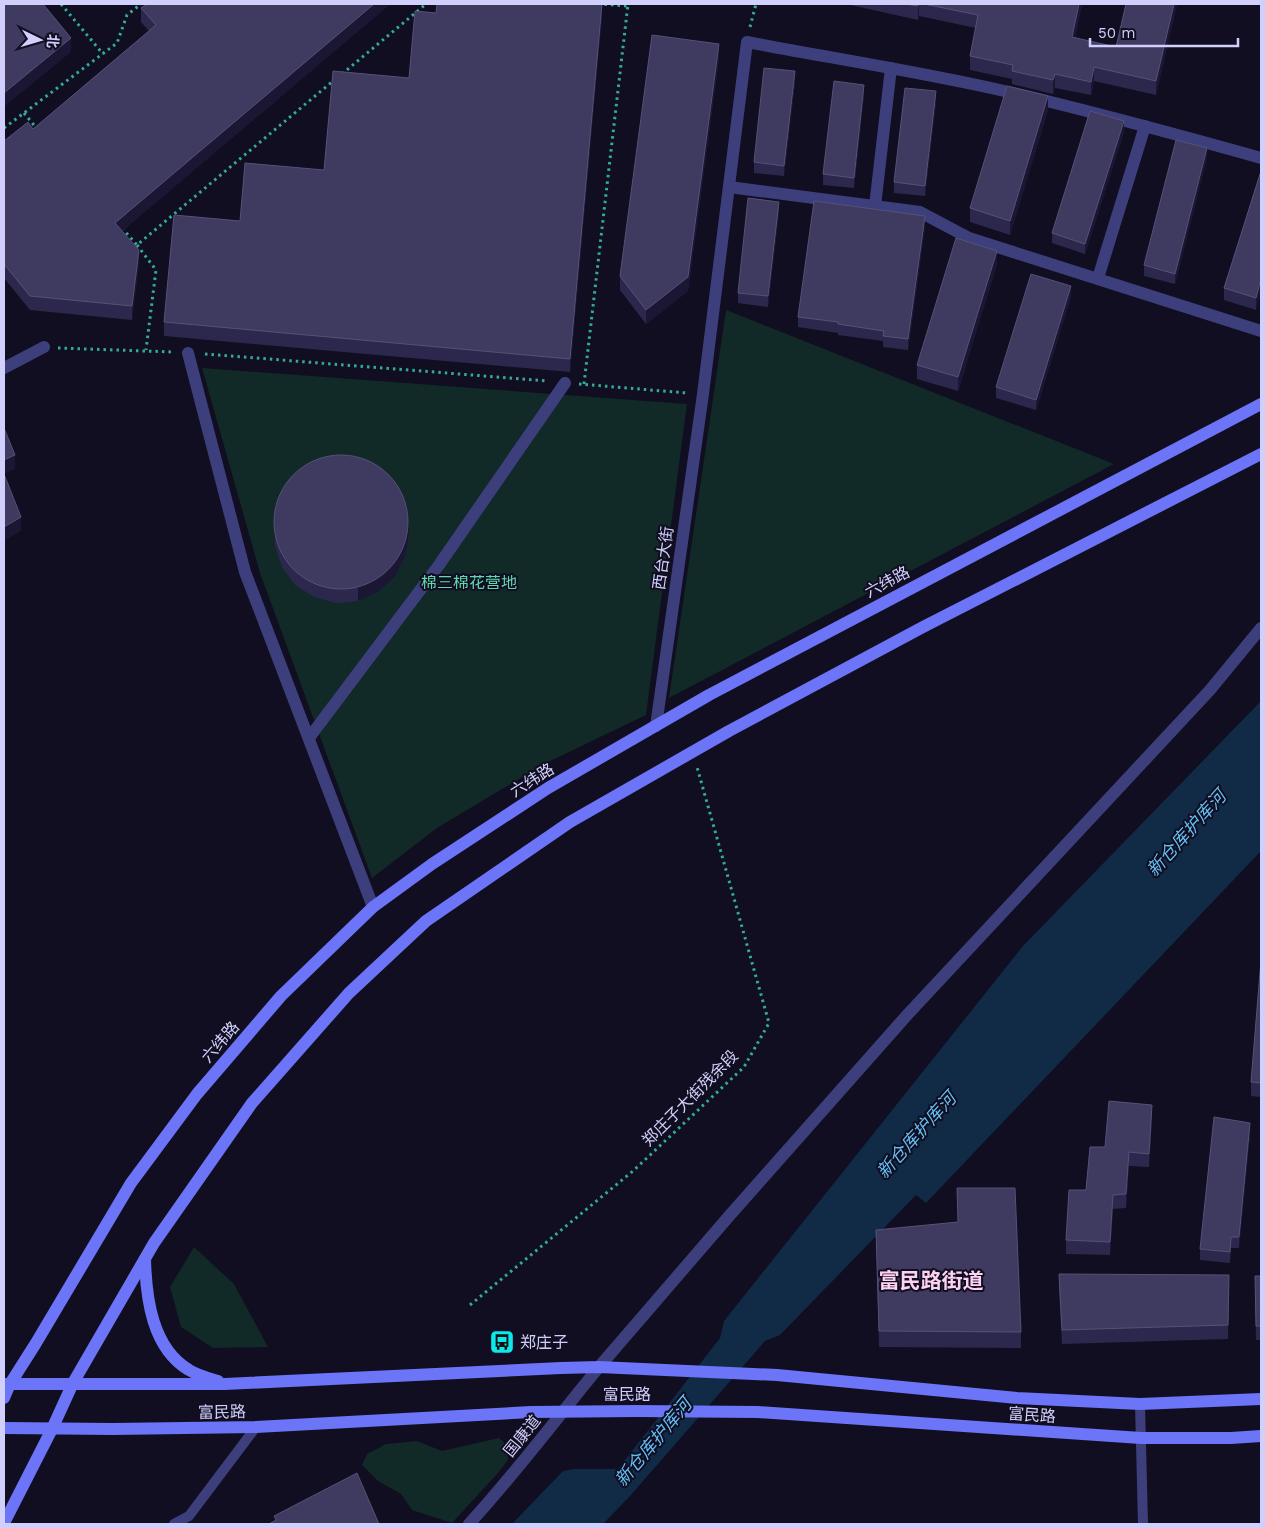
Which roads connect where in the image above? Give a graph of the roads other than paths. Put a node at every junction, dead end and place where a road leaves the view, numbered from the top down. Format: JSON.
{"nodes":[{"id":1,"x":891,"y":68,"type":"junction"},
{"id":2,"x":1145,"y":126,"type":"junction"},
{"id":3,"x":1261,"y":158,"type":"edge"},
{"id":4,"x":729,"y":187,"type":"junction"},
{"id":5,"x":875,"y":206,"type":"junction"},
{"id":6,"x":1098,"y":278,"type":"junction"},
{"id":7,"x":1261,"y":331,"type":"edge"},
{"id":8,"x":44,"y":347,"type":"road end"},
{"id":9,"x":188,"y":353,"type":"road end"},
{"id":10,"x":4,"y":368,"type":"edge"},
{"id":11,"x":565,"y":383,"type":"road end"},
{"id":12,"x":1261,"y":404,"type":"edge"},
{"id":13,"x":1261,"y":454,"type":"edge"},
{"id":14,"x":1261,"y":628,"type":"edge"},
{"id":15,"x":656,"y":726,"type":"junction"},
{"id":16,"x":309,"y":738,"type":"junction"},
{"id":17,"x":373,"y":907,"type":"junction"},
{"id":18,"x":145,"y":1258,"type":"junction"},
{"id":19,"x":600,"y":1367,"type":"junction"},
{"id":20,"x":73,"y":1383,"type":"junction"},
{"id":21,"x":7,"y":1384,"type":"edge"},
{"id":22,"x":224,"y":1384,"type":"junction"},
{"id":23,"x":4,"y":1398,"type":"edge"},
{"id":24,"x":1261,"y":1399,"type":"edge"},
{"id":25,"x":1140,"y":1404,"type":"junction"},
{"id":26,"x":562,"y":1411,"type":"junction"},
{"id":27,"x":4,"y":1428,"type":"edge"},
{"id":28,"x":256,"y":1428,"type":"junction"},
{"id":29,"x":52,"y":1429,"type":"junction"},
{"id":30,"x":1261,"y":1436,"type":"edge"},
{"id":31,"x":1141,"y":1438,"type":"junction"},
{"id":32,"x":4,"y":1523,"type":"edge"},
{"id":33,"x":174,"y":1524,"type":"edge"},
{"id":34,"x":469,"y":1524,"type":"edge"},
{"id":35,"x":1143,"y":1524,"type":"edge"}],
"edges":[{"from":1,"to":2,"type":"street"},
{"from":1,"to":4,"type":"street","name":"西台大街"},
{"from":1,"to":5,"type":"street"},
{"from":2,"to":3,"type":"street"},
{"from":2,"to":6,"type":"street"},
{"from":4,"to":5,"type":"street"},
{"from":4,"to":15,"type":"street","name":"西台大街"},
{"from":5,"to":6,"type":"street"},
{"from":6,"to":7,"type":"street"},
{"from":8,"to":10,"type":"street"},
{"from":9,"to":16,"type":"street"},
{"from":11,"to":16,"type":"street"},
{"from":12,"to":15,"type":"main road","name":"六纬路"},
{"from":13,"to":18,"type":"main road"},
{"from":14,"to":19,"type":"street","name":"国康道"},
{"from":15,"to":17,"type":"main road","name":"六纬路"},
{"from":16,"to":17,"type":"street"},
{"from":17,"to":21,"type":"main road","name":"六纬路"},
{"from":18,"to":20,"type":"main road"},
{"from":18,"to":22,"type":"main road"},
{"from":19,"to":22,"type":"main road","name":"富民路"},
{"from":19,"to":25,"type":"main road","name":"富民路"},
{"from":19,"to":26,"type":"street","name":"国康道"},
{"from":20,"to":21,"type":"main road","name":"富民路"},
{"from":20,"to":22,"type":"main road","name":"富民路"},
{"from":20,"to":29,"type":"main road"},
{"from":21,"to":23,"type":"main road","name":"六纬路"},
{"from":24,"to":25,"type":"main road","name":"富民路"},
{"from":25,"to":31,"type":"lane"},
{"from":26,"to":28,"type":"main road","name":"富民路"},
{"from":26,"to":31,"type":"main road","name":"富民路"},
{"from":26,"to":34,"type":"street","name":"国康道"},
{"from":27,"to":29,"type":"main road","name":"富民路"},
{"from":28,"to":29,"type":"main road","name":"富民路"},
{"from":28,"to":33,"type":"lane"},
{"from":29,"to":32,"type":"main road"},
{"from":30,"to":31,"type":"main road","name":"富民路"},
{"from":31,"to":35,"type":"lane"}]}
